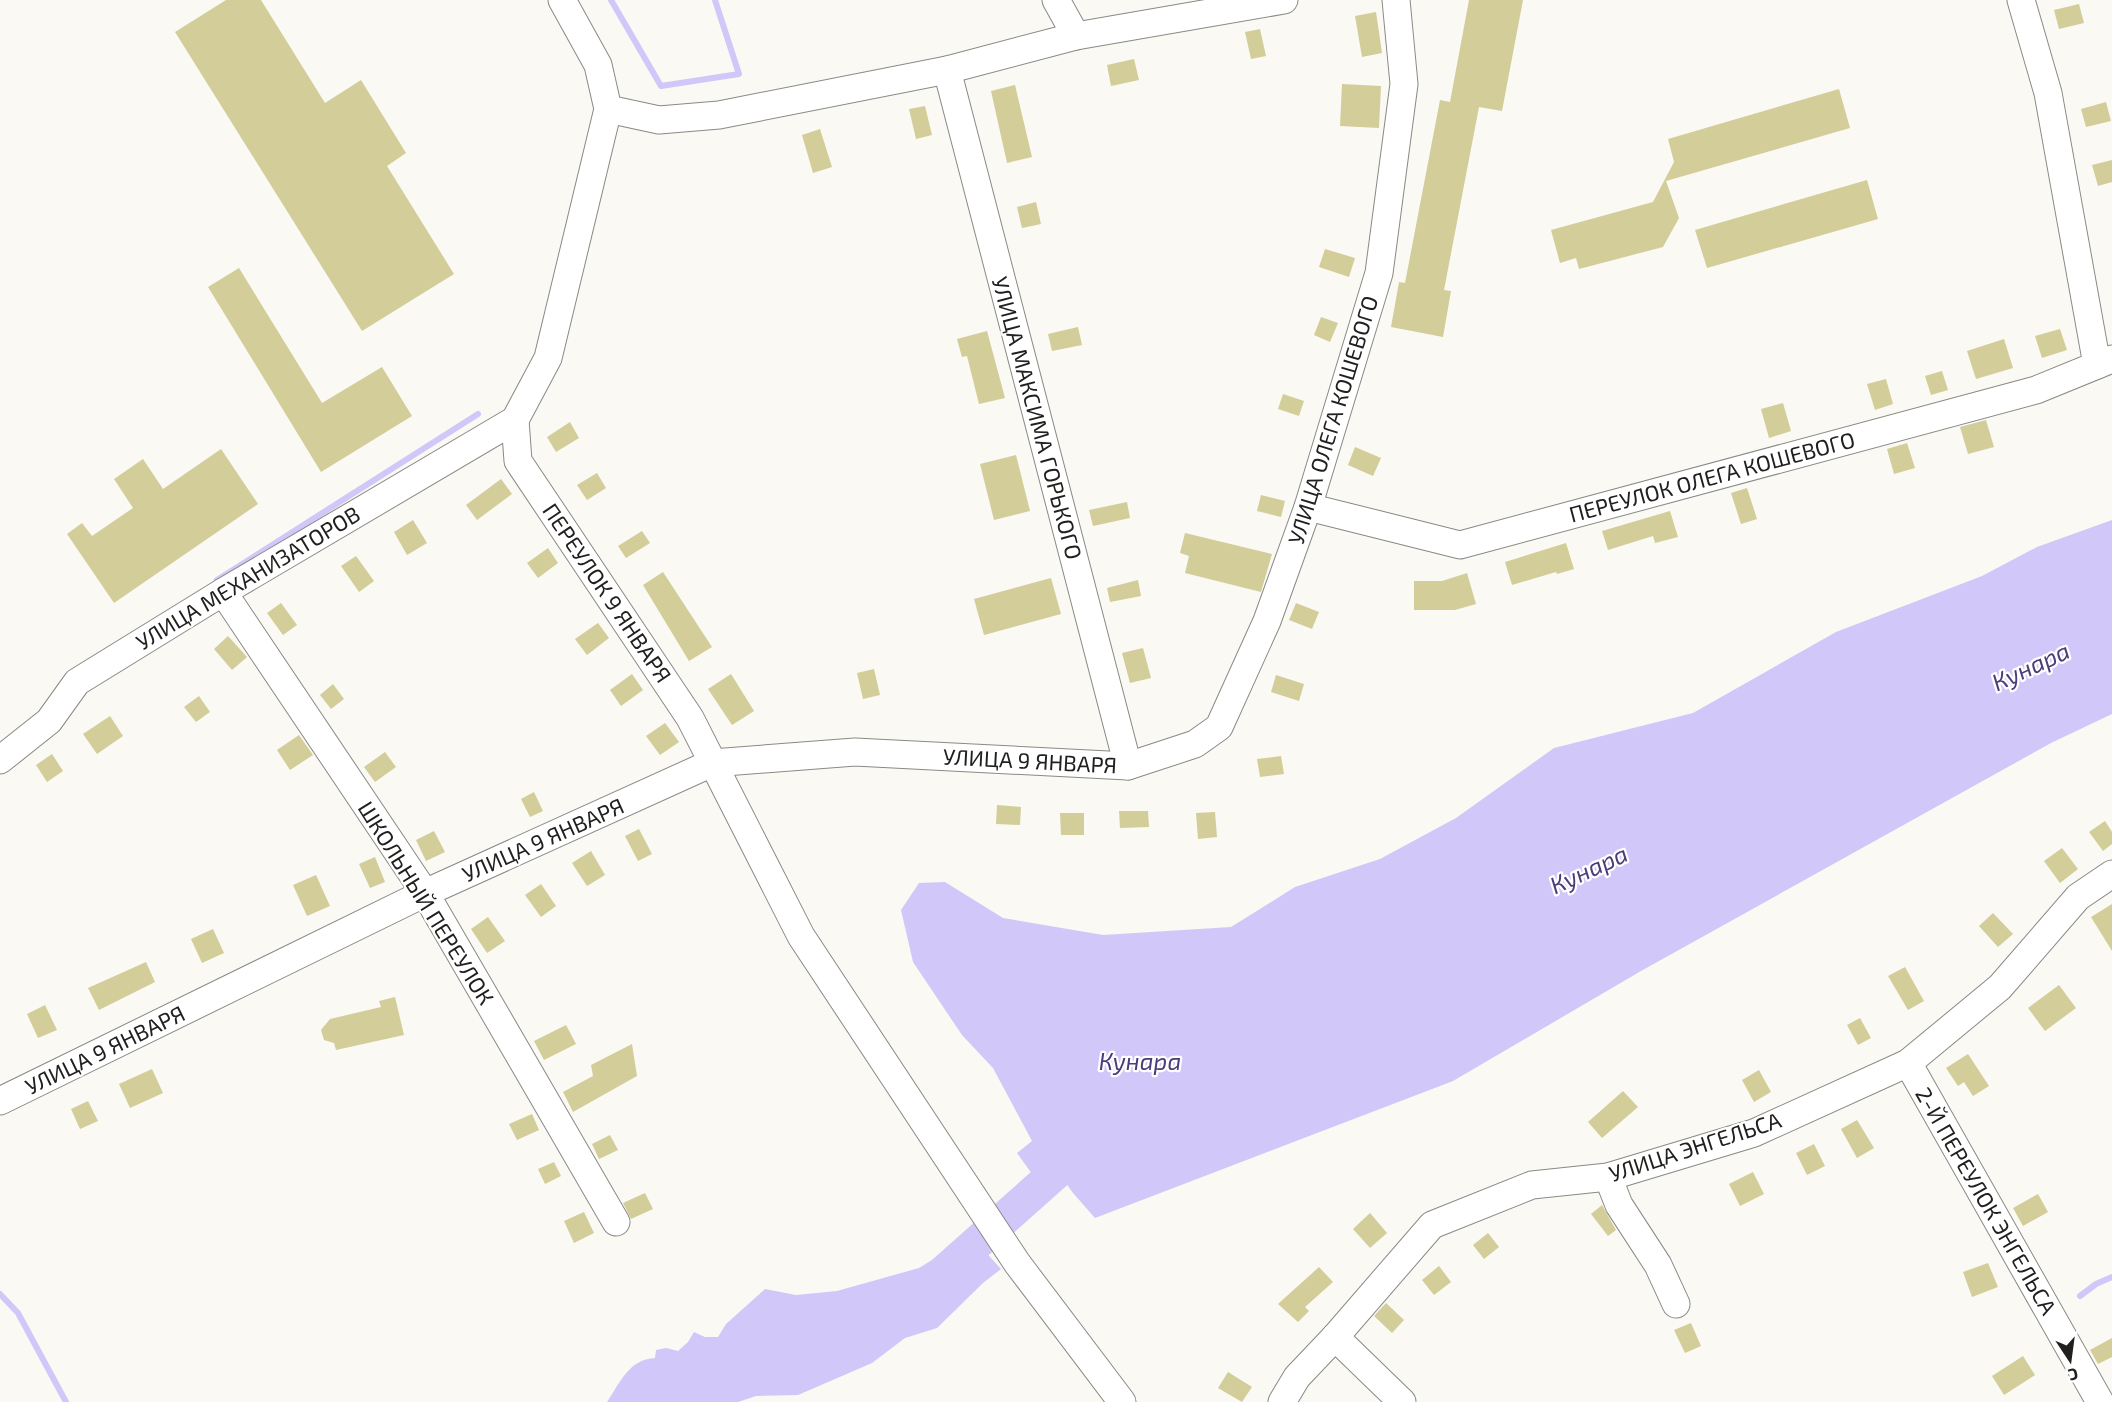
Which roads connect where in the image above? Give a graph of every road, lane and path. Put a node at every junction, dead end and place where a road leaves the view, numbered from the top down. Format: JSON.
{"nodes":[{"id":1,"x":562,"y":0,"type":"edge"},
{"id":2,"x":1056,"y":0,"type":"edge"},
{"id":3,"x":1284,"y":0,"type":"edge"},
{"id":4,"x":1396,"y":0,"type":"edge"},
{"id":5,"x":2021,"y":0,"type":"edge"},
{"id":6,"x":1076,"y":36,"type":"junction"},
{"id":7,"x":946,"y":70,"type":"junction"},
{"id":8,"x":608,"y":109,"type":"junction"},
{"id":9,"x":2104,"y":362,"type":"edge"},
{"id":10,"x":515,"y":420,"type":"junction"},
{"id":11,"x":1308,"y":507,"type":"junction"},
{"id":12,"x":223,"y":592,"type":"junction"},
{"id":13,"x":0,"y":760,"type":"edge"},
{"id":14,"x":712,"y":763,"type":"junction"},
{"id":15,"x":1128,"y":766,"type":"junction"},
{"id":16,"x":2112,"y":874,"type":"edge"},
{"id":17,"x":425,"y":893,"type":"junction"},
{"id":18,"x":1908,"y":1064,"type":"junction"},
{"id":19,"x":0,"y":1101,"type":"edge"},
{"id":20,"x":1608,"y":1177,"type":"junction"},
{"id":21,"x":616,"y":1222,"type":"dead end"},
{"id":22,"x":1676,"y":1304,"type":"dead end"},
{"id":23,"x":1335,"y":1336,"type":"junction"},
{"id":24,"x":1122,"y":1402,"type":"edge"},
{"id":25,"x":1282,"y":1402,"type":"edge"},
{"id":26,"x":1402,"y":1402,"type":"edge"},
{"id":27,"x":2100,"y":1402,"type":"edge"}],
"edges":[{"from":1,"to":8,"type":"street"},
{"from":2,"to":6,"type":"street"},
{"from":3,"to":6,"type":"street"},
{"from":4,"to":11,"type":"street","name":"УЛИЦА ОЛЕГА КОШЕВОГО"},
{"from":5,"to":9,"type":"street"},
{"from":6,"to":7,"type":"street"},
{"from":7,"to":8,"type":"street"},
{"from":7,"to":15,"type":"street","name":"УЛИЦА МАКСИМА ГОРЬКОГО"},
{"from":8,"to":10,"type":"street"},
{"from":9,"to":11,"type":"street","name":"ПЕРЕУЛОК ОЛЕГА КОШЕВОГО"},
{"from":10,"to":12,"type":"street","name":"УЛИЦА МЕХАНИЗАТОРОВ"},
{"from":10,"to":14,"type":"street","name":"ПЕРЕУЛОК 9 ЯНВАРЯ"},
{"from":11,"to":15,"type":"street","name":"УЛИЦА ОЛЕГА КОШЕВОГО"},
{"from":12,"to":13,"type":"street","name":"УЛИЦА МЕХАНИЗАТОРОВ"},
{"from":12,"to":17,"type":"street","name":"ШКОЛЬНЫЙ ПЕРЕУЛОК"},
{"from":14,"to":15,"type":"street","name":"УЛИЦА 9 ЯНВАРЯ"},
{"from":14,"to":17,"type":"street","name":"УЛИЦА 9 ЯНВАРЯ"},
{"from":14,"to":24,"type":"street","name":"ПЕРЕУЛОК 9 ЯНВАРЯ"},
{"from":16,"to":18,"type":"street","name":"УЛИЦА ЭНГЕЛЬСА"},
{"from":17,"to":19,"type":"street","name":"УЛИЦА 9 ЯНВАРЯ"},
{"from":17,"to":21,"type":"street","name":"ШКОЛЬНЫЙ ПЕРЕУЛОК"},
{"from":18,"to":20,"type":"street","name":"УЛИЦА ЭНГЕЛЬСА"},
{"from":18,"to":27,"type":"street","name":"2-Й ПЕРЕУЛОК ЭНГЕЛЬСА"},
{"from":20,"to":22,"type":"street"},
{"from":20,"to":23,"type":"street","name":"УЛИЦА ЭНГЕЛЬСА"},
{"from":23,"to":25,"type":"street","name":"УЛИЦА ЭНГЕЛЬСА"},
{"from":23,"to":26,"type":"street"}]}
